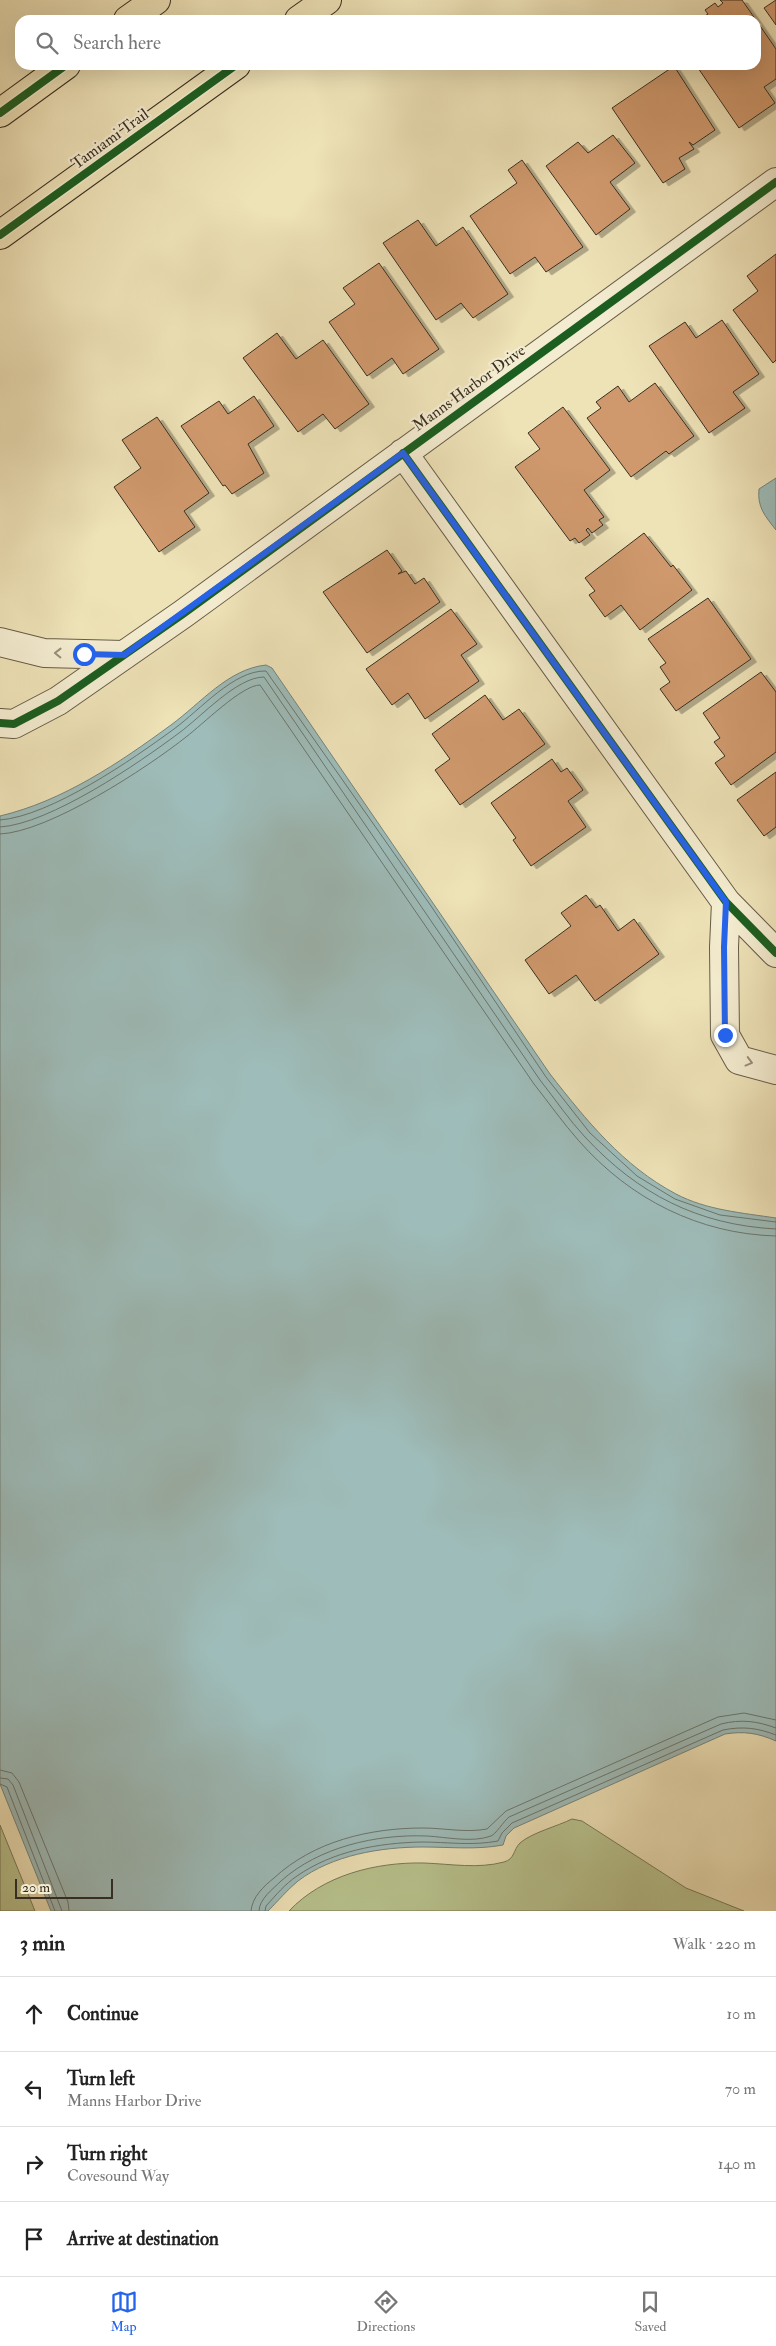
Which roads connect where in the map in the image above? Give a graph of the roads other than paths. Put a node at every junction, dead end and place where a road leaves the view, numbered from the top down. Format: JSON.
{"nodes":[{"id":1,"x":156,"y":0,"type":"edge"},
{"id":2,"x":327,"y":0,"type":"edge"},
{"id":3,"x":135,"y":15,"type":"edge"},
{"id":4,"x":306,"y":15,"type":"edge"},
{"id":5,"x":59,"y":70,"type":"edge"},
{"id":6,"x":229,"y":70,"type":"edge"},
{"id":7,"x":0,"y":113,"type":"edge"},
{"id":8,"x":776,"y":182,"type":"edge"},
{"id":9,"x":0,"y":235,"type":"edge"},
{"id":10,"x":403,"y":453,"type":"junction"},
{"id":11,"x":0,"y":642,"type":"edge"},
{"id":12,"x":124,"y":655,"type":"junction"},
{"id":13,"x":0,"y":723,"type":"edge"},
{"id":14,"x":726,"y":902,"type":"junction"},
{"id":15,"x":776,"y":953,"type":"edge"},
{"id":16,"x":776,"y":1070,"type":"edge"}],
"edges":[{"from":1,"to":3,"type":"main road"},
{"from":2,"to":4,"type":"main road"},
{"from":5,"to":7,"type":"main road"},
{"from":6,"to":9,"type":"main road","name":"Tamiami Trail"},
{"from":8,"to":10,"type":"street","name":"Manns Harbor Drive"},
{"from":10,"to":12,"type":"street","name":"Manns Harbor Drive"},
{"from":10,"to":14,"type":"street"},
{"from":12,"to":11,"type":"street","one_way":true},
{"from":12,"to":13,"type":"street","name":"Manns Harbor Drive"},
{"from":14,"to":15,"type":"street"},
{"from":14,"to":16,"type":"street","one_way":true}]}
